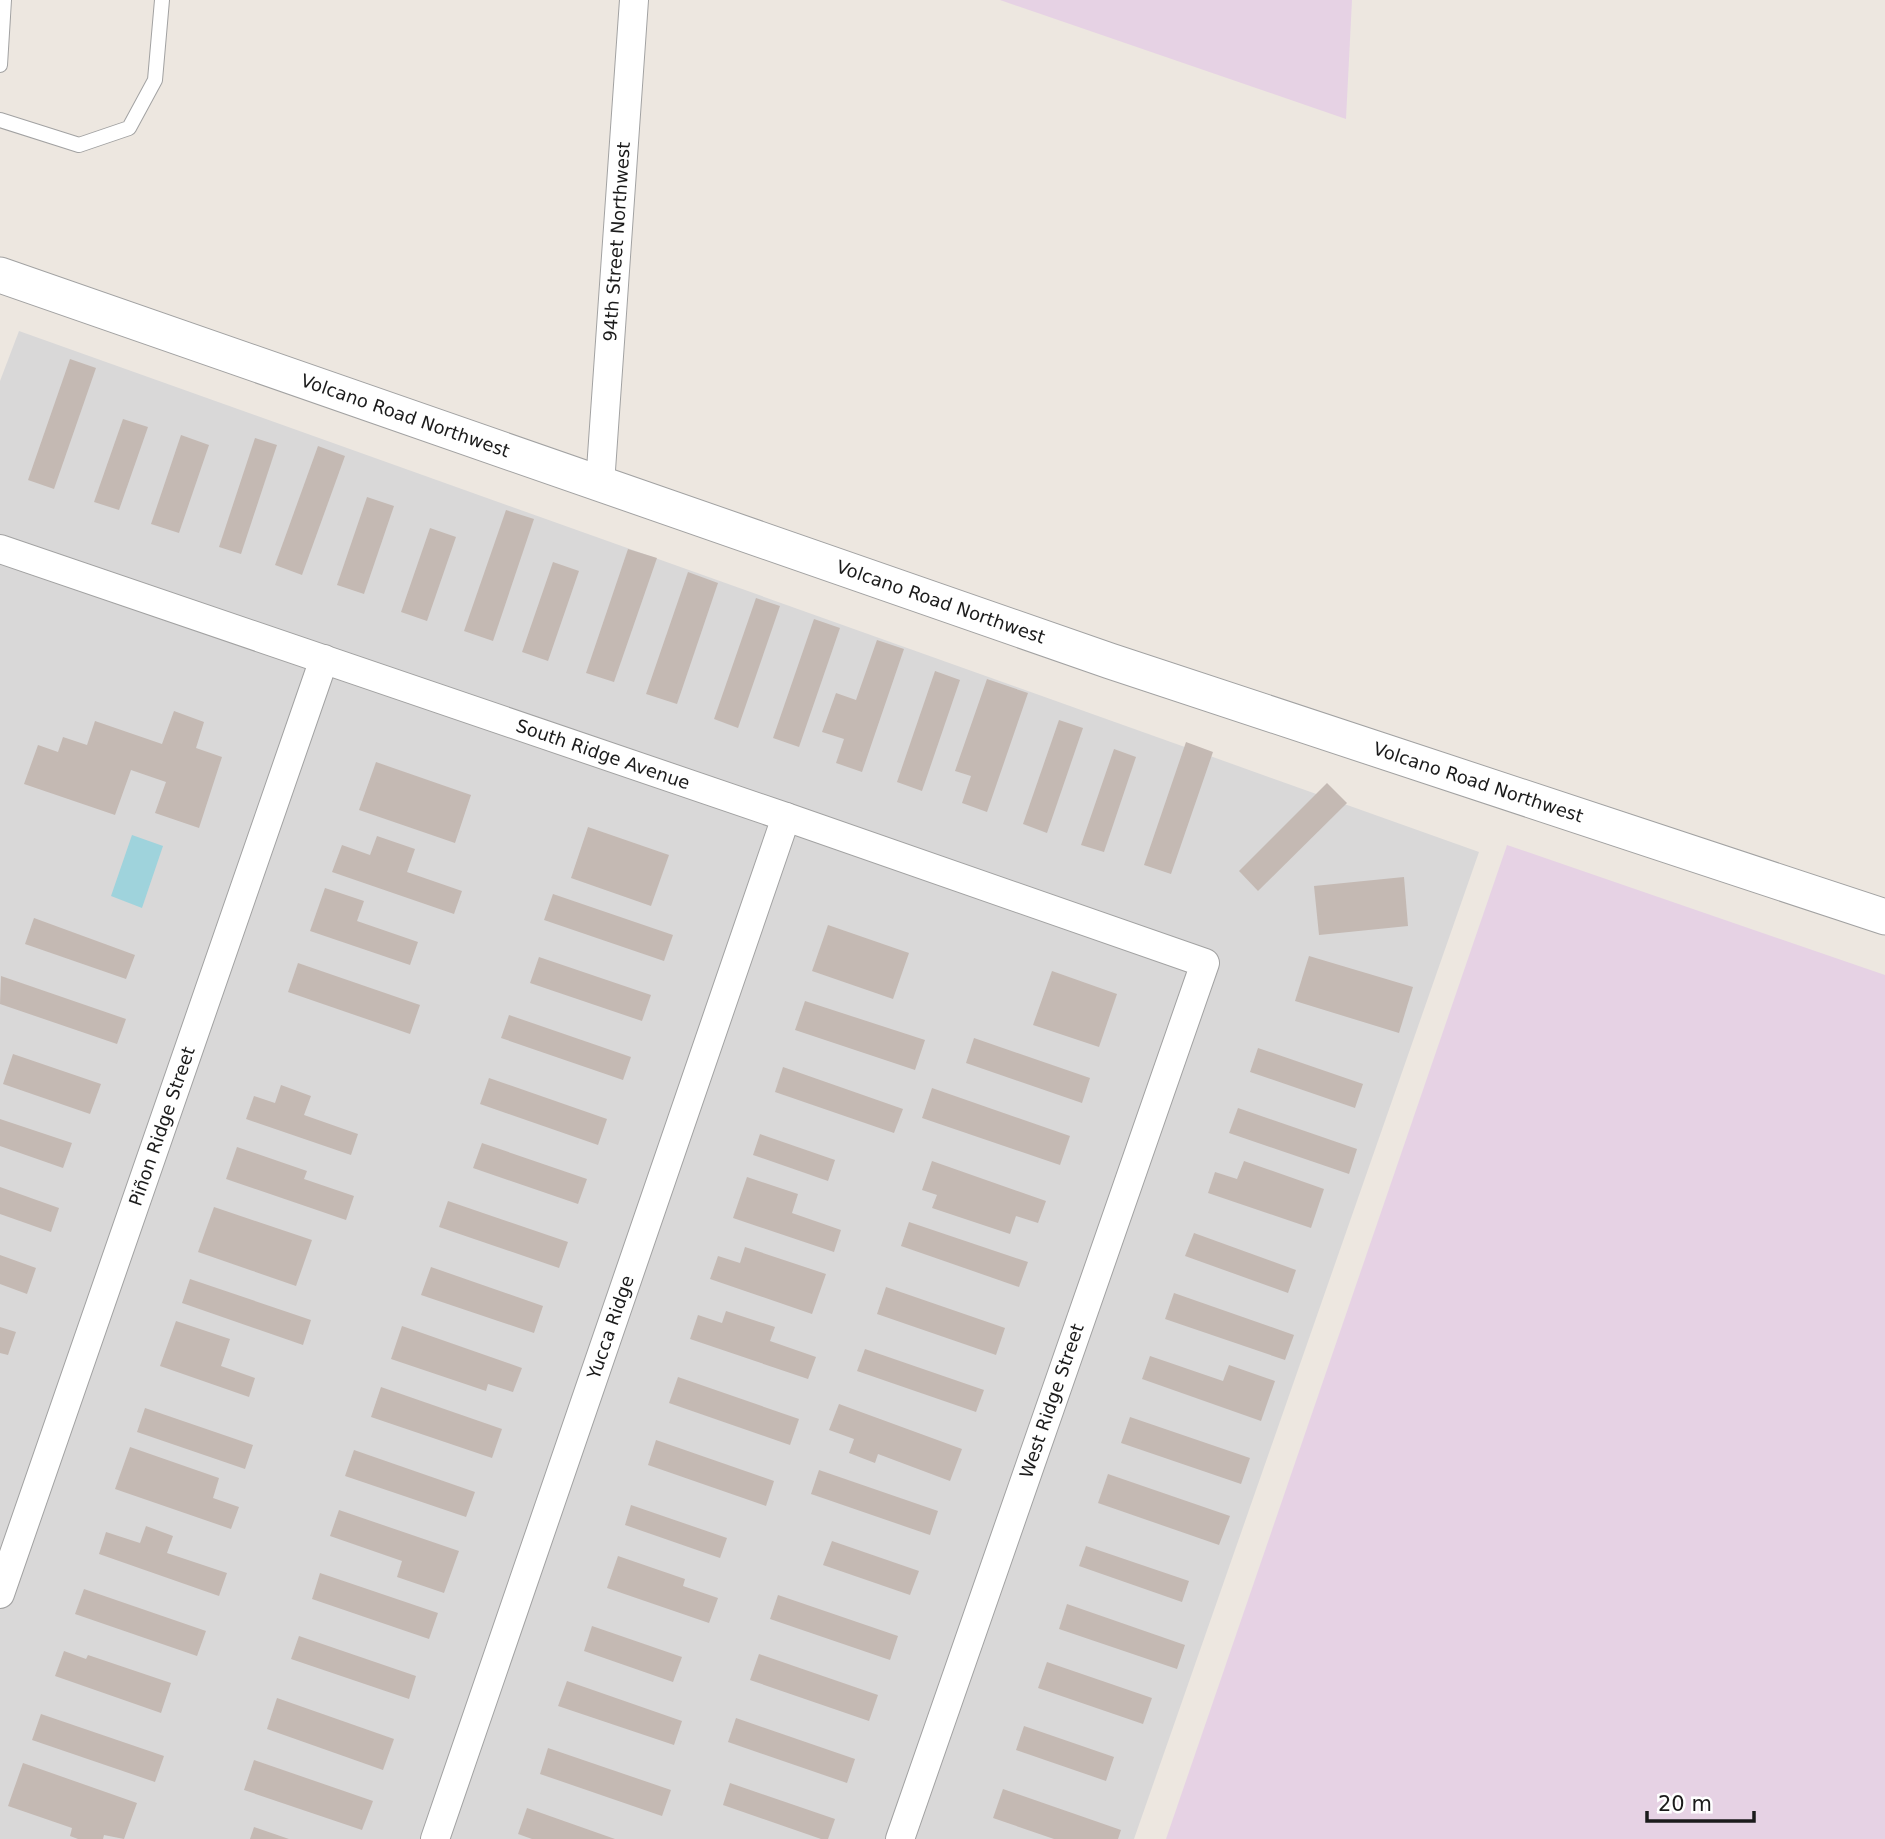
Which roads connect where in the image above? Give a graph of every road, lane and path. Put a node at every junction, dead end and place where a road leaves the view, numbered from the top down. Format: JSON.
{"nodes":[{"id":1,"x":4,"y":0,"type":"edge"},
{"id":2,"x":162,"y":0,"type":"edge"},
{"id":3,"x":635,"y":0,"type":"edge"},
{"id":4,"x":0,"y":65,"type":"edge"},
{"id":5,"x":0,"y":120,"type":"edge"},
{"id":6,"x":0,"y":275,"type":"edge"},
{"id":7,"x":600,"y":484,"type":"junction"},
{"id":8,"x":0,"y":549,"type":"edge"},
{"id":9,"x":324,"y":659,"type":"junction"},
{"id":10,"x":786,"y":817,"type":"junction"},
{"id":11,"x":1885,"y":917,"type":"edge"},
{"id":12,"x":1205,"y":963,"type":"joint"},
{"id":13,"x":0,"y":1594,"type":"edge"},
{"id":14,"x":435,"y":1839,"type":"edge"},
{"id":15,"x":900,"y":1839,"type":"edge"}],
"edges":[{"from":1,"to":4,"type":"lane"},
{"from":2,"to":5,"type":"lane"},
{"from":3,"to":7,"type":"street","name":"94th Street Northwest"},
{"from":6,"to":7,"type":"street","name":"Volcano Road Northwest"},
{"from":7,"to":11,"type":"street","name":"Volcano Road Northwest"},
{"from":8,"to":9,"type":"street","name":"South Ridge Avenue"},
{"from":9,"to":10,"type":"street","name":"South Ridge Avenue"},
{"from":9,"to":13,"type":"street","name":"Piñon Ridge Street"},
{"from":10,"to":12,"type":"street","name":"South Ridge Avenue"},
{"from":10,"to":14,"type":"street","name":"Yucca Ridge"},
{"from":12,"to":15,"type":"street","name":"West Ridge Street"}]}
